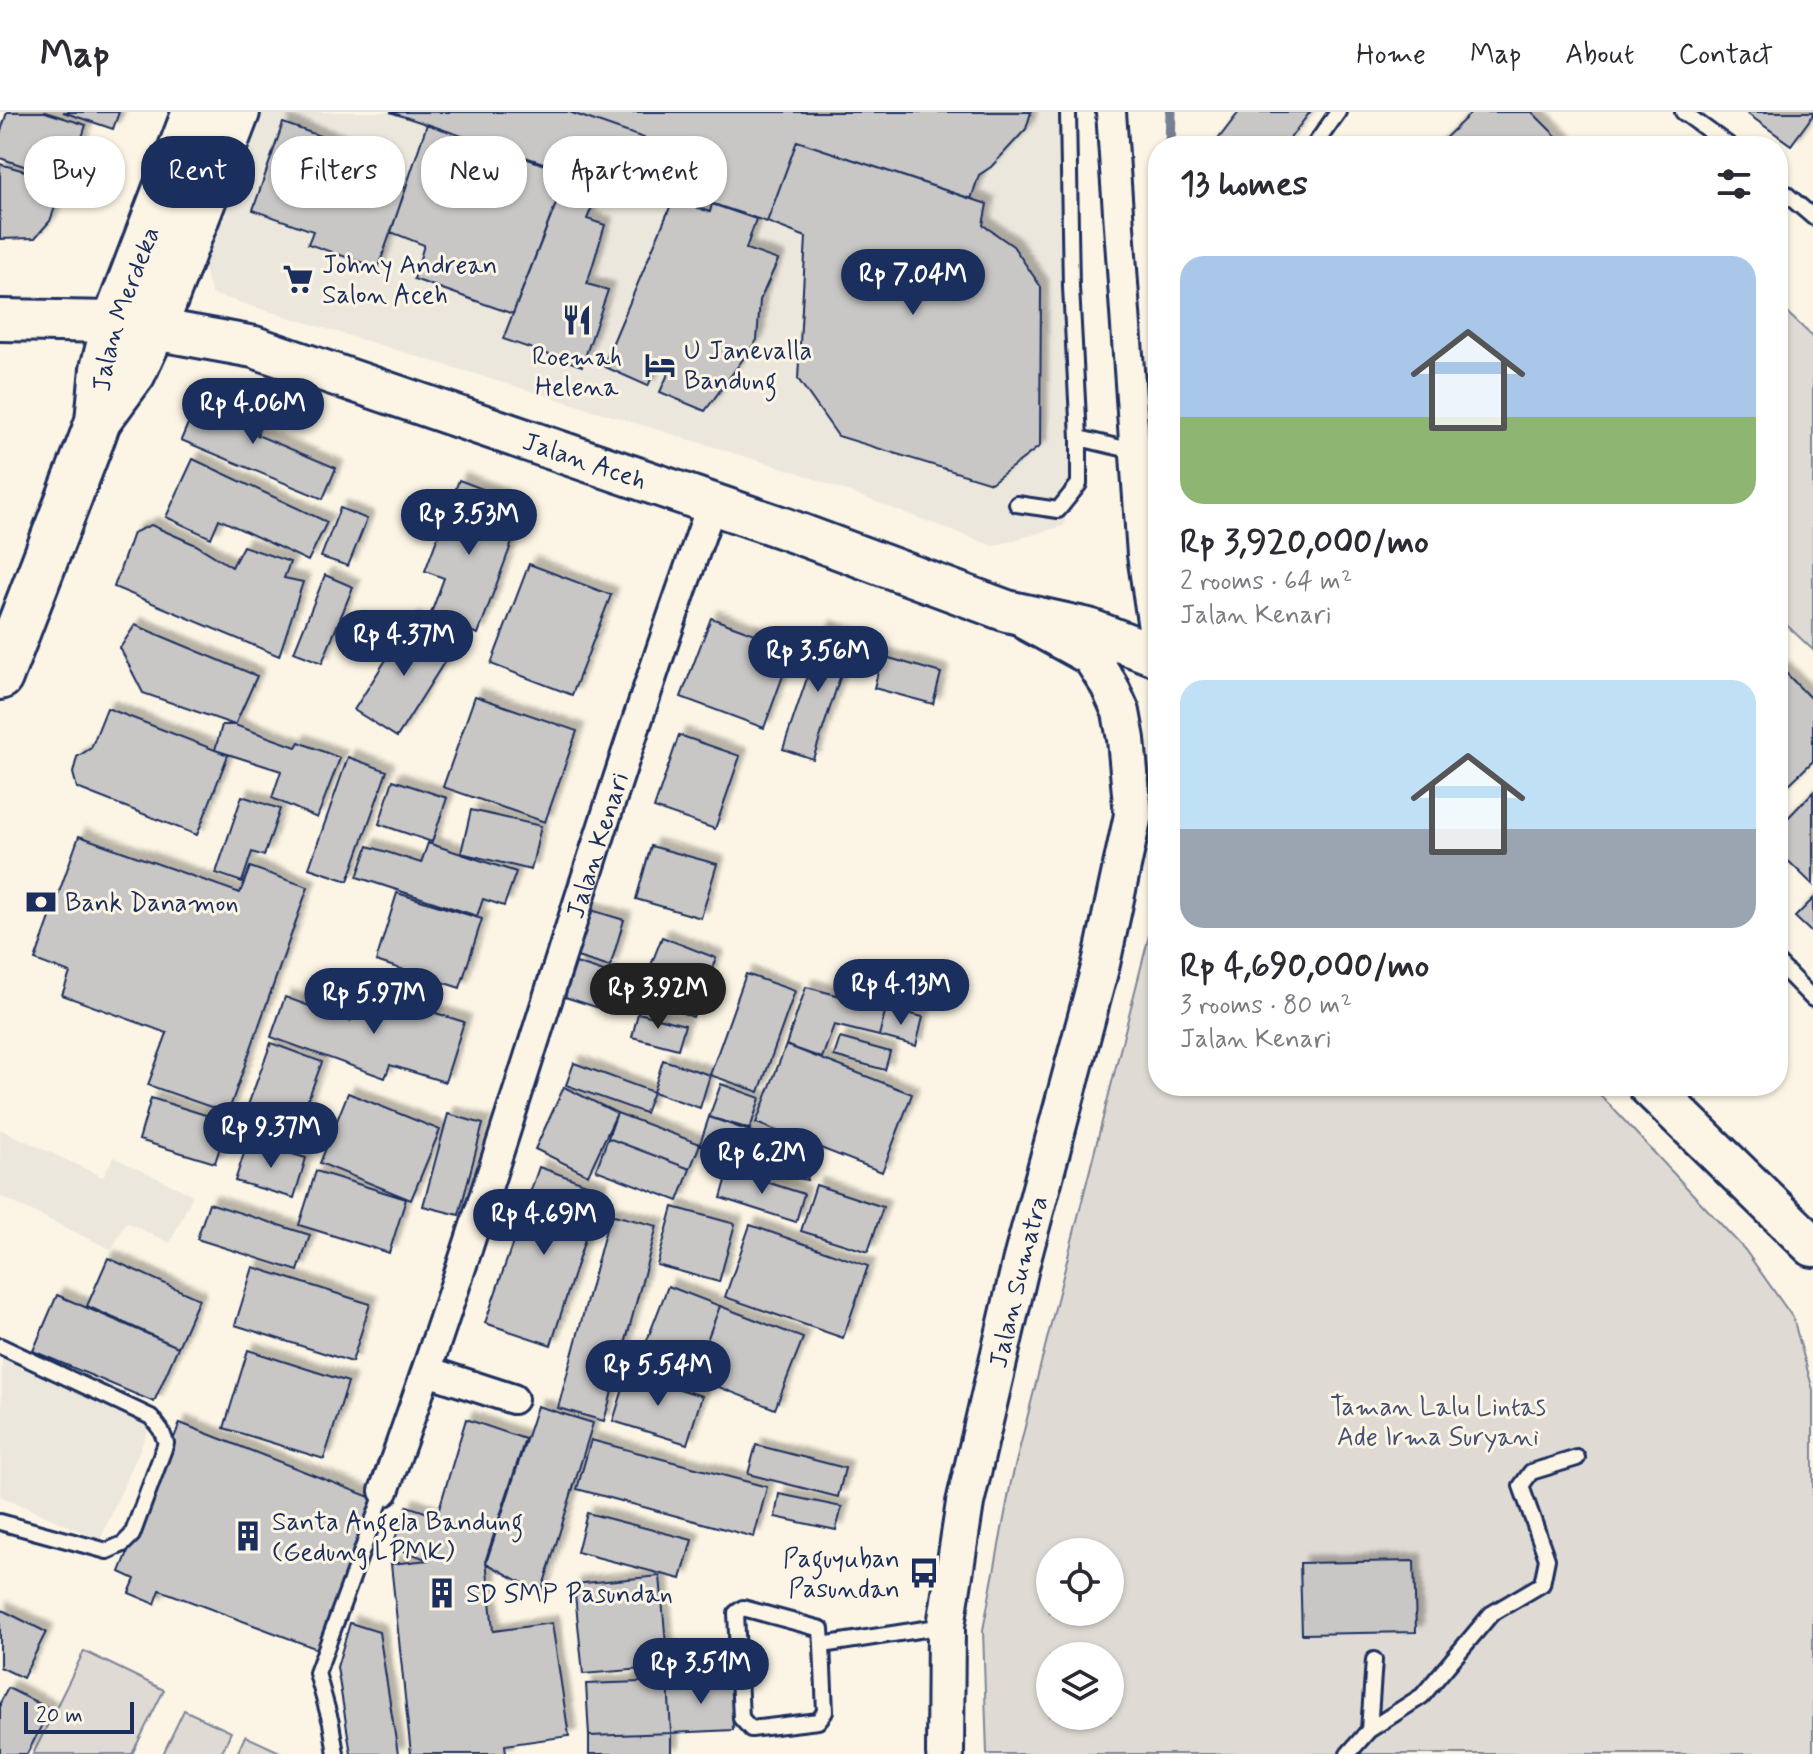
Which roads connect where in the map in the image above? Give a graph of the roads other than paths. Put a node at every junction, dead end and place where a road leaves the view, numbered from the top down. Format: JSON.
{"nodes":[{"id":1,"x":195,"y":112,"type":"edge"},
{"id":2,"x":237,"y":112,"type":"edge"},
{"id":3,"x":1068,"y":112,"type":"edge"},
{"id":4,"x":1111,"y":112,"type":"edge"},
{"id":5,"x":1338,"y":112,"type":"edge"},
{"id":6,"x":1683,"y":112,"type":"edge"},
{"id":7,"x":1321,"y":136,"type":"edge"},
{"id":8,"x":1716,"y":136,"type":"edge"},
{"id":9,"x":1788,"y":196,"type":"edge"},
{"id":10,"x":1813,"y":217,"type":"edge"},
{"id":11,"x":0,"y":320,"type":"edge"},
{"id":12,"x":135,"y":325,"type":"junction"},
{"id":13,"x":1079,"y":438,"type":"junction"},
{"id":14,"x":1134,"y":451,"type":"junction"},
{"id":15,"x":712,"y":504,"type":"junction"},
{"id":16,"x":1017,"y":504,"type":"dead end"},
{"id":17,"x":1148,"y":595,"type":"edge"},
{"id":18,"x":1007,"y":611,"type":"junction"},
{"id":19,"x":1148,"y":652,"type":"edge"},
{"id":20,"x":0,"y":677,"type":"edge"},
{"id":21,"x":1148,"y":796,"type":"edge"},
{"id":22,"x":1133,"y":815,"type":"junction"},
{"id":23,"x":1788,"y":973,"type":"edge"},
{"id":24,"x":1813,"y":999,"type":"edge"},
{"id":25,"x":1659,"y":1096,"type":"edge"},
{"id":26,"x":1813,"y":1246,"type":"edge"},
{"id":27,"x":0,"y":1346,"type":"edge"},
{"id":28,"x":427,"y":1371,"type":"junction"},
{"id":29,"x":513,"y":1399,"type":"dead end"},
{"id":30,"x":1577,"y":1458,"type":"dead end"},
{"id":31,"x":384,"y":1491,"type":"joint"},
{"id":32,"x":0,"y":1522,"type":"edge"},
{"id":33,"x":946,"y":1626,"type":"junction"},
{"id":34,"x":822,"y":1645,"type":"junction"},
{"id":35,"x":1374,"y":1660,"type":"dead end"},
{"id":36,"x":1369,"y":1730,"type":"junction"},
{"id":37,"x":336,"y":1754,"type":"edge"},
{"id":38,"x":945,"y":1754,"type":"edge"},
{"id":39,"x":1348,"y":1754,"type":"edge"}],
"edges":[{"from":1,"to":12,"type":"main road","name":"Jalan Merdeka"},
{"from":2,"to":12,"type":"main road","name":"Jalan Merdeka"},
{"from":3,"to":13,"type":"lane"},
{"from":4,"to":14,"type":"street"},
{"from":5,"to":7,"type":"lane"},
{"from":6,"to":8,"type":"lane"},
{"from":9,"to":10,"type":"lane"},
{"from":11,"to":12,"type":"main road","name":"Jalan Aceh"},
{"from":12,"to":15,"type":"main road","name":"Jalan Aceh"},
{"from":12,"to":20,"type":"main road","name":"Jalan Merdeka"},
{"from":13,"to":14,"type":"lane"},
{"from":13,"to":16,"type":"lane"},
{"from":14,"to":17,"type":"street"},
{"from":15,"to":18,"type":"main road","name":"Jalan Aceh"},
{"from":15,"to":28,"type":"street","name":"Jalan Kenari"},
{"from":18,"to":19,"type":"main road","name":"Jalan Aceh"},
{"from":18,"to":22,"type":"street","name":"Jalan Sumatra"},
{"from":21,"to":22,"type":"street","name":"Jalan Sumatra"},
{"from":22,"to":33,"type":"street","name":"Jalan Sumatra"},
{"from":23,"to":24,"type":"lane"},
{"from":25,"to":26,"type":"main road"},
{"from":27,"to":32,"type":"lane"},
{"from":28,"to":29,"type":"street"},
{"from":28,"to":31,"type":"street","name":"Jalan Kenari"},
{"from":30,"to":36,"type":"lane"},
{"from":31,"to":37,"type":"lane"},
{"from":33,"to":34,"type":"lane"},
{"from":33,"to":38,"type":"street","name":"Jalan Sumatra"},
{"from":34,"to":34,"type":"lane"},
{"from":35,"to":36,"type":"lane"},
{"from":36,"to":39,"type":"lane"}]}
